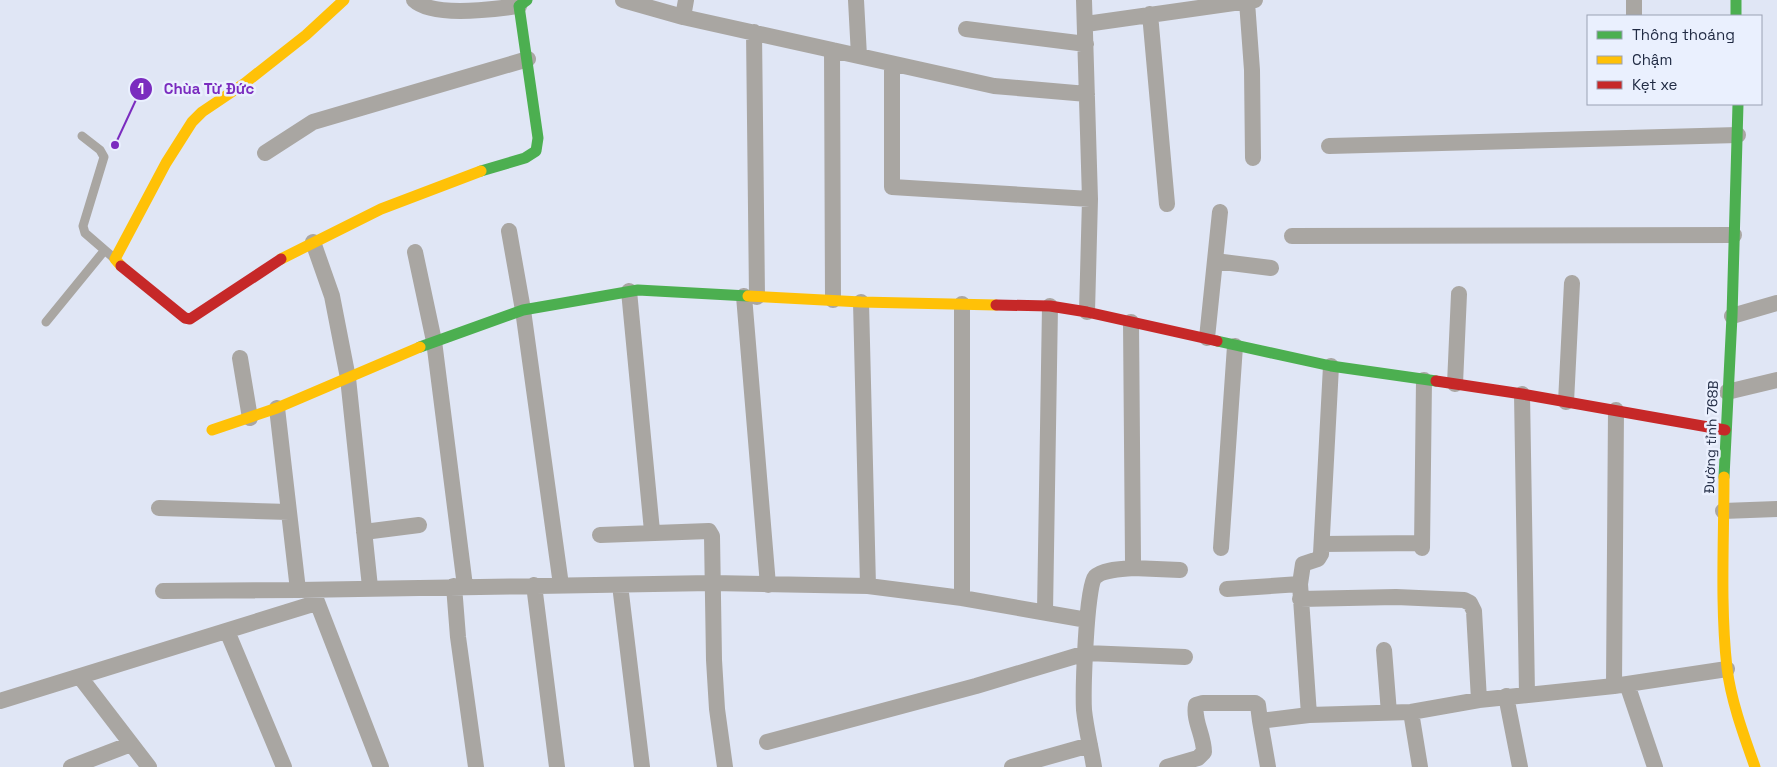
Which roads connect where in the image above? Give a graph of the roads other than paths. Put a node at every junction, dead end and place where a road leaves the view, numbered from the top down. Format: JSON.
{"nodes":[{"id":1,"x":344,"y":0,"type":"edge"},
{"id":2,"x":623,"y":0,"type":"edge"},
{"id":3,"x":686,"y":0,"type":"edge"},
{"id":4,"x":856,"y":0,"type":"edge"},
{"id":5,"x":1084,"y":0,"type":"edge"},
{"id":6,"x":1634,"y":0,"type":"edge"},
{"id":7,"x":1736,"y":0,"type":"edge"},
{"id":8,"x":1251,"y":1,"type":"edge"},
{"id":9,"x":416,"y":2,"type":"edge"},
{"id":10,"x":523,"y":3,"type":"edge"},
{"id":11,"x":1219,"y":3,"type":"edge"},
{"id":12,"x":1150,"y":14,"type":"junction"},
{"id":13,"x":1634,"y":15,"type":"edge"},
{"id":14,"x":1736,"y":15,"type":"edge"},
{"id":15,"x":683,"y":17,"type":"junction"},
{"id":16,"x":1086,"y":24,"type":"junction"},
{"id":17,"x":966,"y":29,"type":"dead end"},
{"id":18,"x":754,"y":32,"type":"junction"},
{"id":19,"x":1086,"y":44,"type":"junction"},
{"id":20,"x":832,"y":50,"type":"junction"},
{"id":21,"x":859,"y":56,"type":"junction"},
{"id":22,"x":528,"y":59,"type":"junction"},
{"id":23,"x":892,"y":64,"type":"junction"},
{"id":24,"x":1087,"y":94,"type":"junction"},
{"id":25,"x":1738,"y":105,"type":"edge"},
{"id":26,"x":1738,"y":135,"type":"junction"},
{"id":27,"x":82,"y":136,"type":"dead end"},
{"id":28,"x":1329,"y":146,"type":"dead end"},
{"id":29,"x":265,"y":153,"type":"dead end"},
{"id":30,"x":1253,"y":158,"type":"dead end"},
{"id":31,"x":1090,"y":199,"type":"junction"},
{"id":32,"x":1167,"y":204,"type":"dead end"},
{"id":33,"x":1220,"y":212,"type":"dead end"},
{"id":34,"x":509,"y":232,"type":"dead end"},
{"id":35,"x":1734,"y":235,"type":"junction"},
{"id":36,"x":1292,"y":236,"type":"dead end"},
{"id":37,"x":313,"y":242,"type":"junction"},
{"id":38,"x":104,"y":251,"type":"junction"},
{"id":39,"x":415,"y":252,"type":"dead end"},
{"id":40,"x":116,"y":259,"type":"junction"},
{"id":41,"x":1215,"y":261,"type":"junction"},
{"id":42,"x":1270,"y":268,"type":"dead end"},
{"id":43,"x":1572,"y":283,"type":"dead end"},
{"id":44,"x":629,"y":292,"type":"junction"},
{"id":45,"x":1459,"y":294,"type":"dead end"},
{"id":46,"x":751,"y":297,"type":"junction"},
{"id":47,"x":833,"y":300,"type":"junction"},
{"id":48,"x":861,"y":302,"type":"junction"},
{"id":49,"x":1777,"y":303,"type":"edge"},
{"id":50,"x":962,"y":304,"type":"junction"},
{"id":51,"x":1050,"y":306,"type":"junction"},
{"id":52,"x":523,"y":310,"type":"junction"},
{"id":53,"x":1087,"y":312,"type":"junction"},
{"id":54,"x":1732,"y":316,"type":"junction"},
{"id":55,"x":46,"y":322,"type":"dead end"},
{"id":56,"x":1131,"y":322,"type":"junction"},
{"id":57,"x":1207,"y":338,"type":"junction"},
{"id":58,"x":434,"y":341,"type":"junction"},
{"id":59,"x":1235,"y":346,"type":"junction"},
{"id":60,"x":240,"y":358,"type":"dead end"},
{"id":61,"x":1331,"y":366,"type":"junction"},
{"id":62,"x":348,"y":378,"type":"junction"},
{"id":63,"x":1424,"y":380,"type":"junction"},
{"id":64,"x":1777,"y":380,"type":"edge"},
{"id":65,"x":1455,"y":384,"type":"junction"},
{"id":66,"x":1727,"y":392,"type":"junction"},
{"id":67,"x":1522,"y":394,"type":"junction"},
{"id":68,"x":1566,"y":402,"type":"junction"},
{"id":69,"x":276,"y":408,"type":"junction"},
{"id":70,"x":1616,"y":410,"type":"junction"},
{"id":71,"x":250,"y":418,"type":"junction"},
{"id":72,"x":212,"y":430,"type":"dead end"},
{"id":73,"x":1725,"y":430,"type":"junction"},
{"id":74,"x":159,"y":508,"type":"dead end"},
{"id":75,"x":1777,"y":509,"type":"edge"},
{"id":76,"x":1723,"y":511,"type":"junction"},
{"id":77,"x":290,"y":512,"type":"junction"},
{"id":78,"x":419,"y":525,"type":"dead end"},
{"id":79,"x":652,"y":531,"type":"junction"},
{"id":80,"x":364,"y":532,"type":"junction"},
{"id":81,"x":600,"y":535,"type":"dead end"},
{"id":82,"x":1322,"y":544,"type":"junction"},
{"id":83,"x":1221,"y":548,"type":"dead end"},
{"id":84,"x":1132,"y":568,"type":"junction"},
{"id":85,"x":1180,"y":570,"type":"dead end"},
{"id":86,"x":712,"y":583,"type":"junction"},
{"id":87,"x":534,"y":585,"type":"junction"},
{"id":88,"x":561,"y":585,"type":"junction"},
{"id":89,"x":620,"y":585,"type":"junction"},
{"id":90,"x":768,"y":585,"type":"junction"},
{"id":91,"x":460,"y":586,"type":"junction"},
{"id":92,"x":868,"y":586,"type":"junction"},
{"id":93,"x":370,"y":587,"type":"junction"},
{"id":94,"x":1227,"y":589,"type":"dead end"},
{"id":95,"x":163,"y":591,"type":"dead end"},
{"id":96,"x":1300,"y":592,"type":"junction"},
{"id":97,"x":309,"y":594,"type":"junction"},
{"id":98,"x":962,"y":598,"type":"junction"},
{"id":99,"x":1045,"y":612,"type":"junction"},
{"id":100,"x":1087,"y":620,"type":"junction"},
{"id":101,"x":227,"y":631,"type":"junction"},
{"id":102,"x":1384,"y":650,"type":"dead end"},
{"id":103,"x":1086,"y":653,"type":"junction"},
{"id":104,"x":1184,"y":657,"type":"dead end"},
{"id":105,"x":1727,"y":669,"type":"junction"},
{"id":106,"x":80,"y":677,"type":"junction"},
{"id":107,"x":1620,"y":685,"type":"junction"},
{"id":108,"x":1526,"y":694,"type":"junction"},
{"id":109,"x":1506,"y":696,"type":"junction"},
{"id":110,"x":1479,"y":700,"type":"junction"},
{"id":111,"x":0,"y":701,"type":"edge"},
{"id":112,"x":1411,"y":712,"type":"junction"},
{"id":113,"x":1388,"y":713,"type":"junction"},
{"id":114,"x":1309,"y":715,"type":"junction"},
{"id":115,"x":1260,"y":721,"type":"junction"},
{"id":116,"x":767,"y":742,"type":"dead end"},
{"id":117,"x":131,"y":744,"type":"junction"},
{"id":118,"x":1090,"y":744,"type":"junction"},
{"id":119,"x":71,"y":767,"type":"edge"},
{"id":120,"x":148,"y":767,"type":"edge"},
{"id":121,"x":284,"y":767,"type":"edge"},
{"id":122,"x":381,"y":767,"type":"edge"},
{"id":123,"x":476,"y":767,"type":"edge"},
{"id":124,"x":557,"y":767,"type":"edge"},
{"id":125,"x":642,"y":767,"type":"edge"},
{"id":126,"x":725,"y":767,"type":"edge"},
{"id":127,"x":1012,"y":767,"type":"edge"},
{"id":128,"x":1094,"y":767,"type":"edge"},
{"id":129,"x":1166,"y":767,"type":"edge"},
{"id":130,"x":1268,"y":767,"type":"edge"},
{"id":131,"x":1420,"y":767,"type":"edge"},
{"id":132,"x":1520,"y":767,"type":"edge"},
{"id":133,"x":1655,"y":767,"type":"edge"},
{"id":134,"x":1755,"y":767,"type":"edge"}],
"edges":[{"from":1,"to":40,"type":"street"},
{"from":2,"to":15,"type":"street"},
{"from":3,"to":15,"type":"street"},
{"from":4,"to":21,"type":"street"},
{"from":5,"to":16,"type":"street"},
{"from":6,"to":13,"type":"street"},
{"from":7,"to":14,"type":"street"},
{"from":8,"to":11,"type":"street"},
{"from":8,"to":30,"type":"street"},
{"from":9,"to":10,"type":"street"},
{"from":10,"to":22,"type":"street"},
{"from":11,"to":12,"type":"street"},
{"from":12,"to":16,"type":"street"},
{"from":12,"to":32,"type":"street"},
{"from":15,"to":18,"type":"street"},
{"from":16,"to":19,"type":"street"},
{"from":17,"to":19,"type":"street"},
{"from":18,"to":20,"type":"street"},
{"from":18,"to":46,"type":"street"},
{"from":19,"to":24,"type":"street"},
{"from":20,"to":21,"type":"street"},
{"from":20,"to":47,"type":"street"},
{"from":21,"to":23,"type":"street"},
{"from":22,"to":29,"type":"street"},
{"from":22,"to":37,"type":"street"},
{"from":23,"to":24,"type":"street"},
{"from":23,"to":31,"type":"street"},
{"from":24,"to":31,"type":"street"},
{"from":25,"to":26,"type":"street","name":"Đường tỉnh 768B"},
{"from":26,"to":28,"type":"street"},
{"from":26,"to":35,"type":"street","name":"Đường tỉnh 768B"},
{"from":27,"to":38,"type":"lane"},
{"from":31,"to":53,"type":"street"},
{"from":33,"to":41,"type":"street"},
{"from":34,"to":52,"type":"street"},
{"from":35,"to":36,"type":"street"},
{"from":35,"to":54,"type":"street","name":"Đường tỉnh 768B"},
{"from":37,"to":40,"type":"street"},
{"from":37,"to":62,"type":"street"},
{"from":38,"to":40,"type":"lane"},
{"from":38,"to":55,"type":"lane"},
{"from":39,"to":58,"type":"street"},
{"from":41,"to":42,"type":"street"},
{"from":41,"to":57,"type":"street"},
{"from":43,"to":68,"type":"street"},
{"from":44,"to":46,"type":"street"},
{"from":44,"to":52,"type":"street"},
{"from":44,"to":79,"type":"street"},
{"from":45,"to":65,"type":"street"},
{"from":46,"to":47,"type":"street"},
{"from":46,"to":90,"type":"street"},
{"from":47,"to":48,"type":"street"},
{"from":48,"to":50,"type":"street"},
{"from":48,"to":92,"type":"street"},
{"from":49,"to":54,"type":"street"},
{"from":50,"to":51,"type":"street"},
{"from":50,"to":98,"type":"street"},
{"from":51,"to":53,"type":"street"},
{"from":51,"to":99,"type":"street"},
{"from":52,"to":58,"type":"street"},
{"from":52,"to":88,"type":"street"},
{"from":53,"to":56,"type":"street"},
{"from":54,"to":66,"type":"street","name":"Đường tỉnh 768B"},
{"from":56,"to":57,"type":"street"},
{"from":56,"to":84,"type":"street"},
{"from":57,"to":59,"type":"street"},
{"from":58,"to":62,"type":"street"},
{"from":58,"to":91,"type":"street"},
{"from":59,"to":61,"type":"street"},
{"from":59,"to":83,"type":"street"},
{"from":60,"to":71,"type":"street"},
{"from":61,"to":63,"type":"street"},
{"from":61,"to":82,"type":"street"},
{"from":62,"to":69,"type":"street"},
{"from":62,"to":80,"type":"street"},
{"from":63,"to":65,"type":"street"},
{"from":63,"to":82,"type":"street"},
{"from":64,"to":66,"type":"street"},
{"from":65,"to":67,"type":"street"},
{"from":66,"to":73,"type":"street","name":"Đường tỉnh 768B"},
{"from":67,"to":68,"type":"street"},
{"from":67,"to":108,"type":"street"},
{"from":68,"to":70,"type":"street"},
{"from":69,"to":71,"type":"street"},
{"from":69,"to":77,"type":"street"},
{"from":70,"to":73,"type":"street"},
{"from":70,"to":107,"type":"street"},
{"from":71,"to":72,"type":"street"},
{"from":73,"to":76,"type":"street","name":"Đường tỉnh 768B"},
{"from":74,"to":77,"type":"street"},
{"from":75,"to":76,"type":"street"},
{"from":76,"to":105,"type":"street","name":"Đường tỉnh 768B"},
{"from":77,"to":97,"type":"street"},
{"from":78,"to":80,"type":"street"},
{"from":79,"to":81,"type":"street"},
{"from":79,"to":86,"type":"street"},
{"from":80,"to":93,"type":"street"},
{"from":82,"to":96,"type":"street"},
{"from":84,"to":85,"type":"street"},
{"from":84,"to":100,"type":"street"},
{"from":86,"to":89,"type":"street"},
{"from":86,"to":90,"type":"street"},
{"from":86,"to":126,"type":"street"},
{"from":87,"to":88,"type":"street"},
{"from":87,"to":91,"type":"street"},
{"from":87,"to":124,"type":"street"},
{"from":88,"to":89,"type":"street"},
{"from":89,"to":125,"type":"street"},
{"from":90,"to":92,"type":"street"},
{"from":91,"to":93,"type":"street"},
{"from":91,"to":123,"type":"street"},
{"from":92,"to":98,"type":"street"},
{"from":93,"to":97,"type":"street"},
{"from":94,"to":96,"type":"street"},
{"from":95,"to":97,"type":"street"},
{"from":96,"to":110,"type":"street"},
{"from":96,"to":114,"type":"street"},
{"from":97,"to":101,"type":"street"},
{"from":97,"to":122,"type":"street"},
{"from":98,"to":99,"type":"street"},
{"from":99,"to":100,"type":"street"},
{"from":100,"to":103,"type":"street"},
{"from":101,"to":106,"type":"street"},
{"from":101,"to":121,"type":"street"},
{"from":102,"to":113,"type":"street"},
{"from":103,"to":104,"type":"street"},
{"from":103,"to":116,"type":"street"},
{"from":103,"to":118,"type":"street"},
{"from":105,"to":107,"type":"street"},
{"from":105,"to":134,"type":"street","name":"Đường tỉnh 768B"},
{"from":106,"to":111,"type":"street"},
{"from":106,"to":117,"type":"street"},
{"from":107,"to":108,"type":"street"},
{"from":107,"to":133,"type":"street"},
{"from":108,"to":109,"type":"street"},
{"from":109,"to":110,"type":"street"},
{"from":109,"to":132,"type":"street"},
{"from":110,"to":112,"type":"street"},
{"from":112,"to":113,"type":"street"},
{"from":112,"to":131,"type":"street"},
{"from":113,"to":114,"type":"street"},
{"from":114,"to":115,"type":"street"},
{"from":115,"to":129,"type":"street"},
{"from":115,"to":130,"type":"street"},
{"from":117,"to":119,"type":"street"},
{"from":117,"to":120,"type":"street"},
{"from":118,"to":127,"type":"street"},
{"from":118,"to":128,"type":"street"}]}
